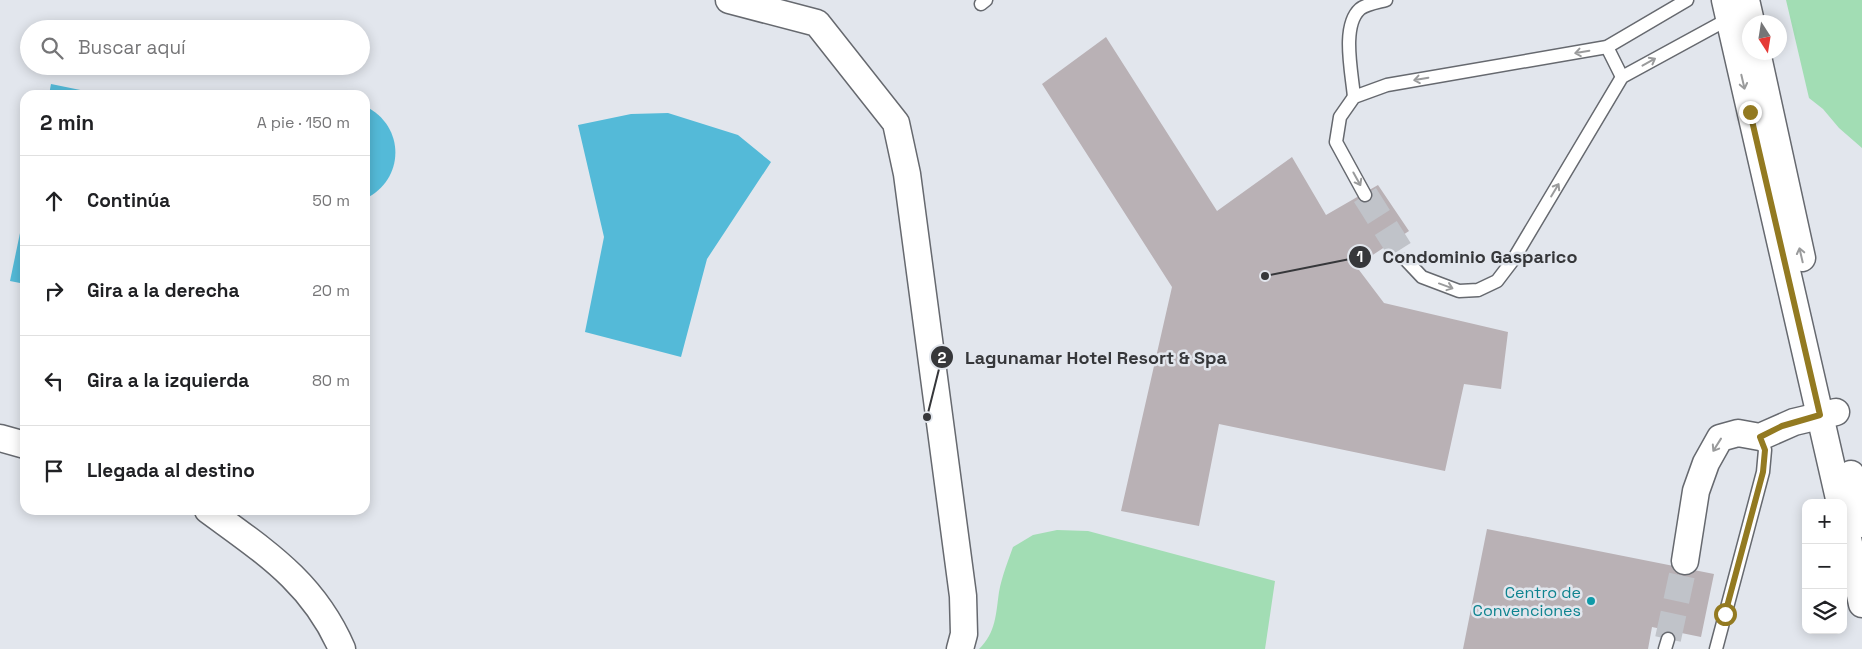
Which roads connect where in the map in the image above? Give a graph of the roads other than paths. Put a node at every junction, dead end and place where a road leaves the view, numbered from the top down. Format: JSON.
{"nodes":[{"id":1,"x":730,"y":0,"type":"edge"},
{"id":2,"x":1386,"y":0,"type":"edge"},
{"id":3,"x":1662,"y":0,"type":"edge"},
{"id":4,"x":1687,"y":0,"type":"edge"},
{"id":5,"x":1740,"y":11,"type":"edge"},
{"id":6,"x":1665,"y":13,"type":"junction"},
{"id":7,"x":1607,"y":48,"type":"junction"},
{"id":8,"x":1759,"y":60,"type":"edge"},
{"id":9,"x":1622,"y":77,"type":"junction"},
{"id":10,"x":1354,"y":97,"type":"junction"},
{"id":11,"x":1365,"y":194,"type":"tunnel mouth"},
{"id":12,"x":1406,"y":260,"type":"tunnel mouth"},
{"id":13,"x":1828,"y":413,"type":"junction"},
{"id":14,"x":1760,"y":437,"type":"junction"},
{"id":15,"x":0,"y":438,"type":"edge"},
{"id":16,"x":20,"y":444,"type":"edge"},
{"id":17,"x":1839,"y":499,"type":"edge"},
{"id":18,"x":215,"y":515,"type":"edge"},
{"id":19,"x":1862,"y":524,"type":"edge"},
{"id":20,"x":1847,"y":534,"type":"edge"},
{"id":21,"x":1685,"y":561,"type":"tunnel mouth"},
{"id":22,"x":1862,"y":604,"type":"edge"},
{"id":23,"x":342,"y":649,"type":"edge"},
{"id":24,"x":960,"y":649,"type":"edge"},
{"id":25,"x":1716,"y":649,"type":"edge"}],
"edges":[{"from":1,"to":24,"type":"street"},
{"from":2,"to":10,"type":"lane"},
{"from":3,"to":6,"type":"lane"},
{"from":4,"to":6,"type":"lane"},
{"from":9,"to":5,"type":"lane","one_way":true},
{"from":5,"to":13,"type":"street","one_way":true},
{"from":6,"to":7,"type":"lane"},
{"from":7,"to":9,"type":"lane"},
{"from":7,"to":10,"type":"lane","one_way":true},
{"from":13,"to":8,"type":"street","one_way":true},
{"from":12,"to":9,"type":"lane","one_way":true},
{"from":10,"to":11,"type":"lane","one_way":true},
{"from":13,"to":14,"type":"street"},
{"from":13,"to":17,"type":"street"},
{"from":13,"to":19,"type":"street"},
{"from":14,"to":21,"type":"street","one_way":true},
{"from":14,"to":25,"type":"lane"},
{"from":15,"to":16,"type":"street"},
{"from":18,"to":23,"type":"street"},
{"from":20,"to":22,"type":"street"}]}
